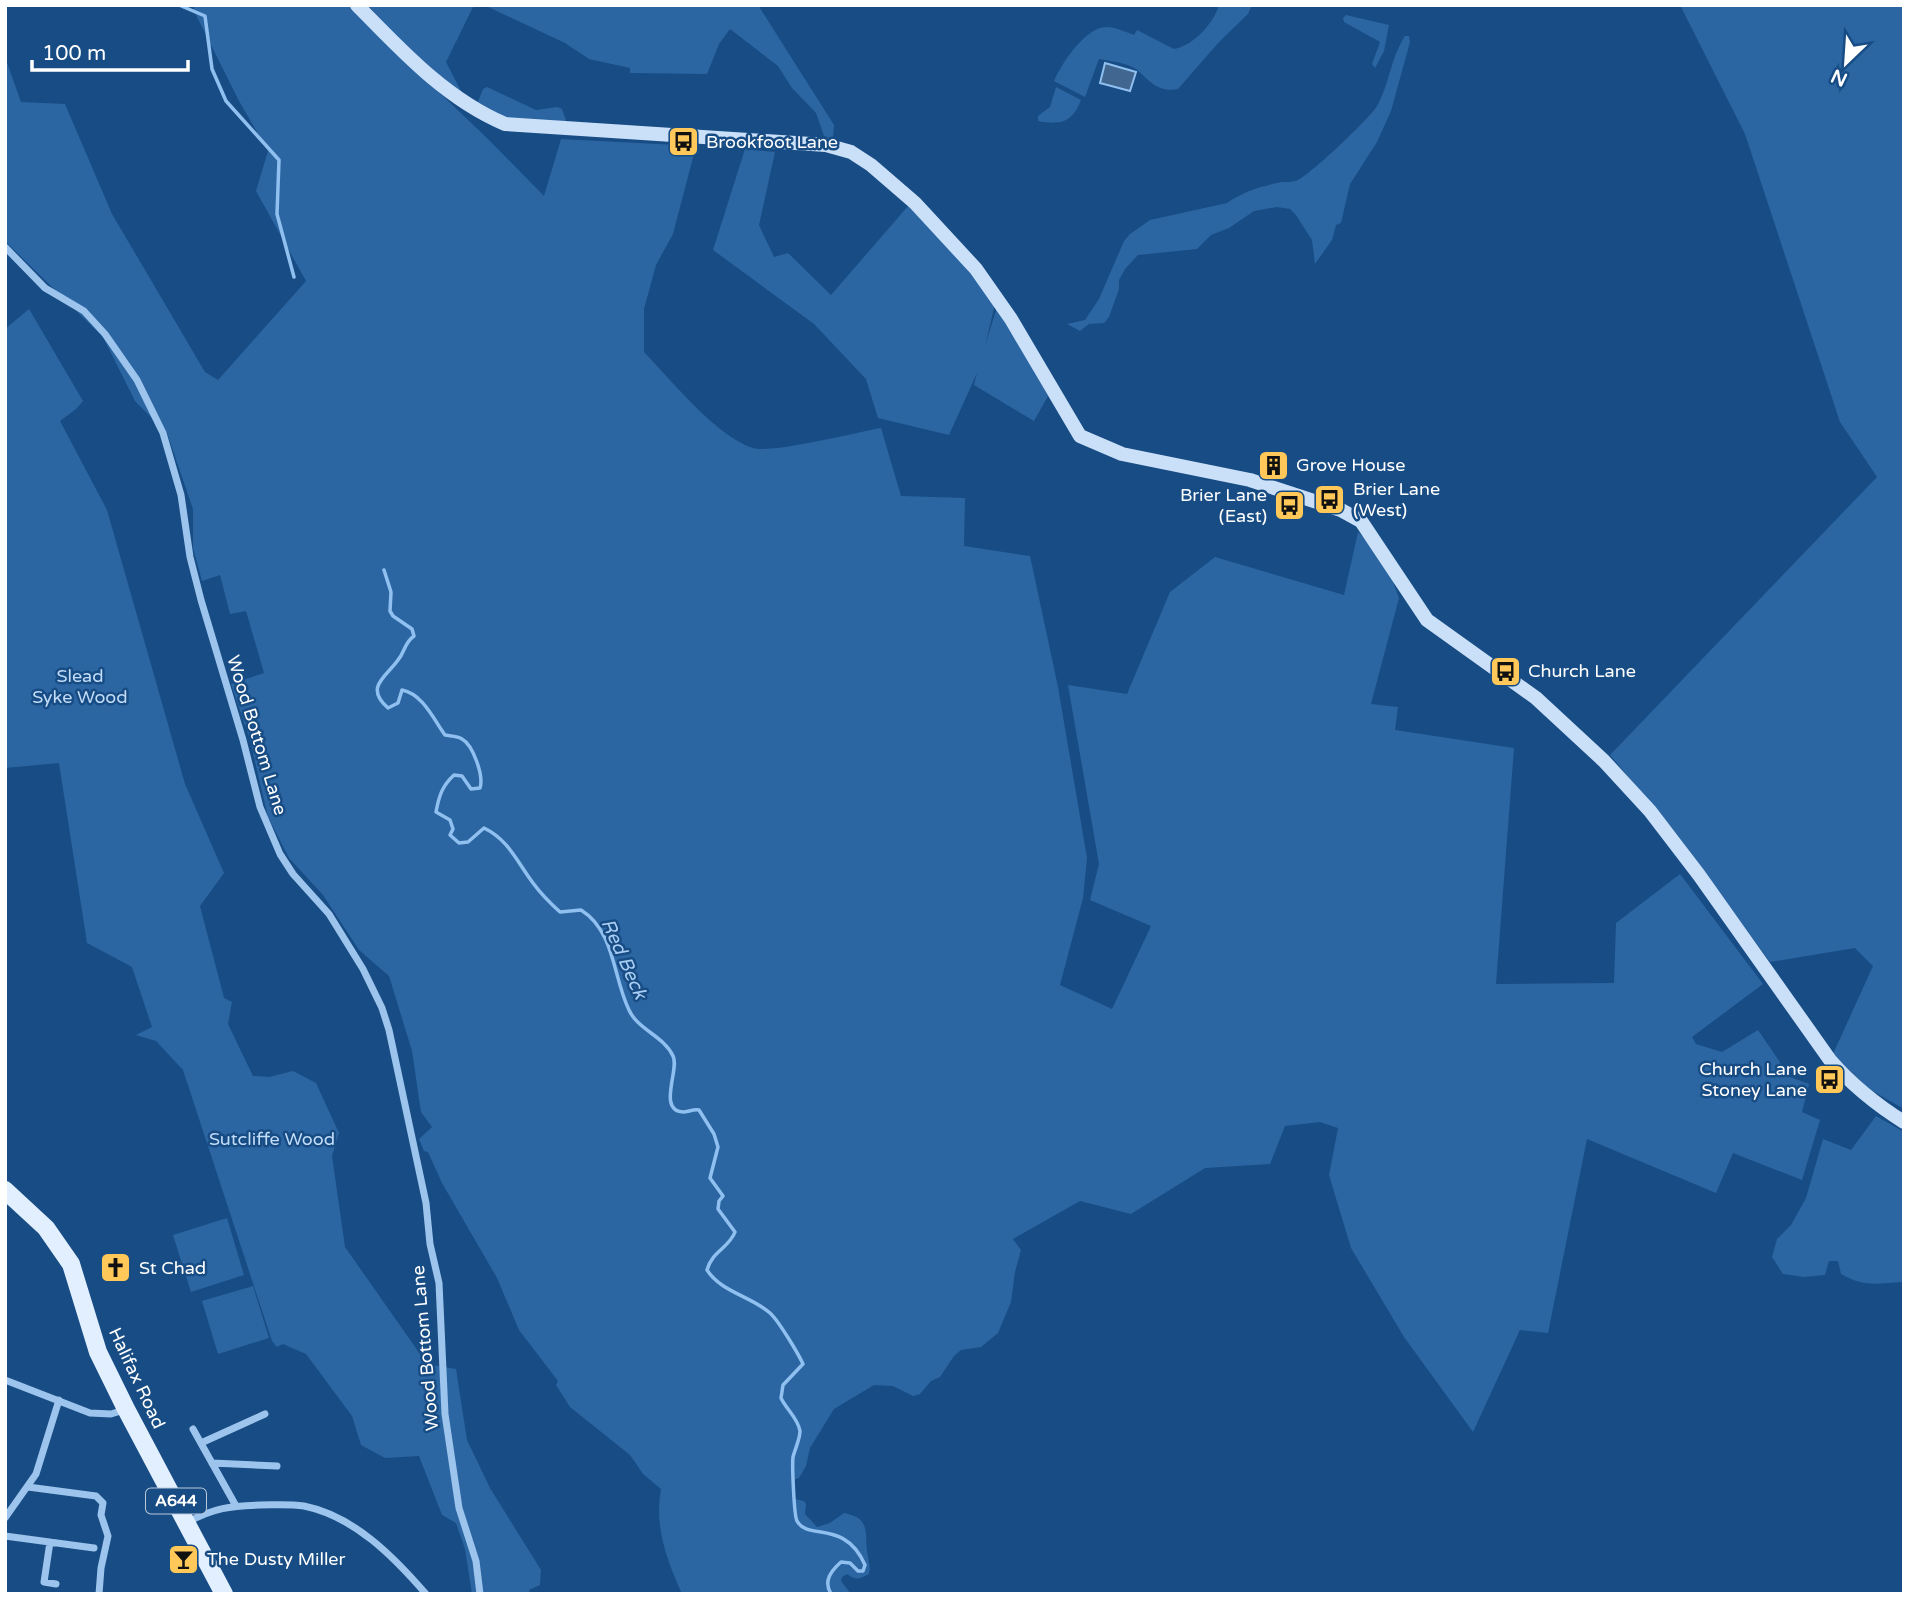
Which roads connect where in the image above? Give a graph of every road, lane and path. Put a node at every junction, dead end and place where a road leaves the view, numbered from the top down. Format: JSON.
{"nodes":[{"id":1,"x":358,"y":5,"type":"edge"},
{"id":2,"x":5,"y":247,"type":"edge"},
{"id":3,"x":1904,"y":1122,"type":"edge"},
{"id":4,"x":5,"y":1190,"type":"edge"},
{"id":5,"x":5,"y":1380,"type":"edge"},
{"id":6,"x":59,"y":1400,"type":"junction"},
{"id":7,"x":126,"y":1409,"type":"junction"},
{"id":8,"x":265,"y":1414,"type":"dead end"},
{"id":9,"x":193,"y":1429,"type":"dead end"},
{"id":10,"x":201,"y":1443,"type":"junction"},
{"id":11,"x":212,"y":1463,"type":"junction"},
{"id":12,"x":277,"y":1466,"type":"dead end"},
{"id":13,"x":28,"y":1487,"type":"junction"},
{"id":14,"x":236,"y":1506,"type":"junction"},
{"id":15,"x":5,"y":1518,"type":"edge"},
{"id":16,"x":187,"y":1522,"type":"junction"},
{"id":17,"x":5,"y":1536,"type":"edge"},
{"id":18,"x":50,"y":1542,"type":"junction"},
{"id":19,"x":94,"y":1548,"type":"dead end"},
{"id":20,"x":56,"y":1584,"type":"dead end"},
{"id":21,"x":99,"y":1594,"type":"edge"},
{"id":22,"x":224,"y":1594,"type":"edge"},
{"id":23,"x":426,"y":1594,"type":"edge"},
{"id":24,"x":480,"y":1594,"type":"edge"}],
"edges":[{"from":1,"to":3,"type":"street"},
{"from":2,"to":24,"type":"street","name":"Wood Bottom Lane"},
{"from":4,"to":7,"type":"main road","name":"Halifax Road","number":"A644"},
{"from":5,"to":6,"type":"street"},
{"from":6,"to":7,"type":"street"},
{"from":6,"to":13,"type":"street"},
{"from":7,"to":16,"type":"main road","name":"Halifax Road","number":"A644"},
{"from":8,"to":10,"type":"street"},
{"from":9,"to":10,"type":"street"},
{"from":10,"to":11,"type":"street"},
{"from":11,"to":12,"type":"street"},
{"from":11,"to":14,"type":"street"},
{"from":13,"to":15,"type":"street"},
{"from":13,"to":21,"type":"street"},
{"from":14,"to":16,"type":"street"},
{"from":14,"to":23,"type":"street"},
{"from":16,"to":22,"type":"main road","name":"Halifax Road","number":"A644"},
{"from":17,"to":18,"type":"street"},
{"from":18,"to":19,"type":"street"},
{"from":18,"to":20,"type":"street"}]}
